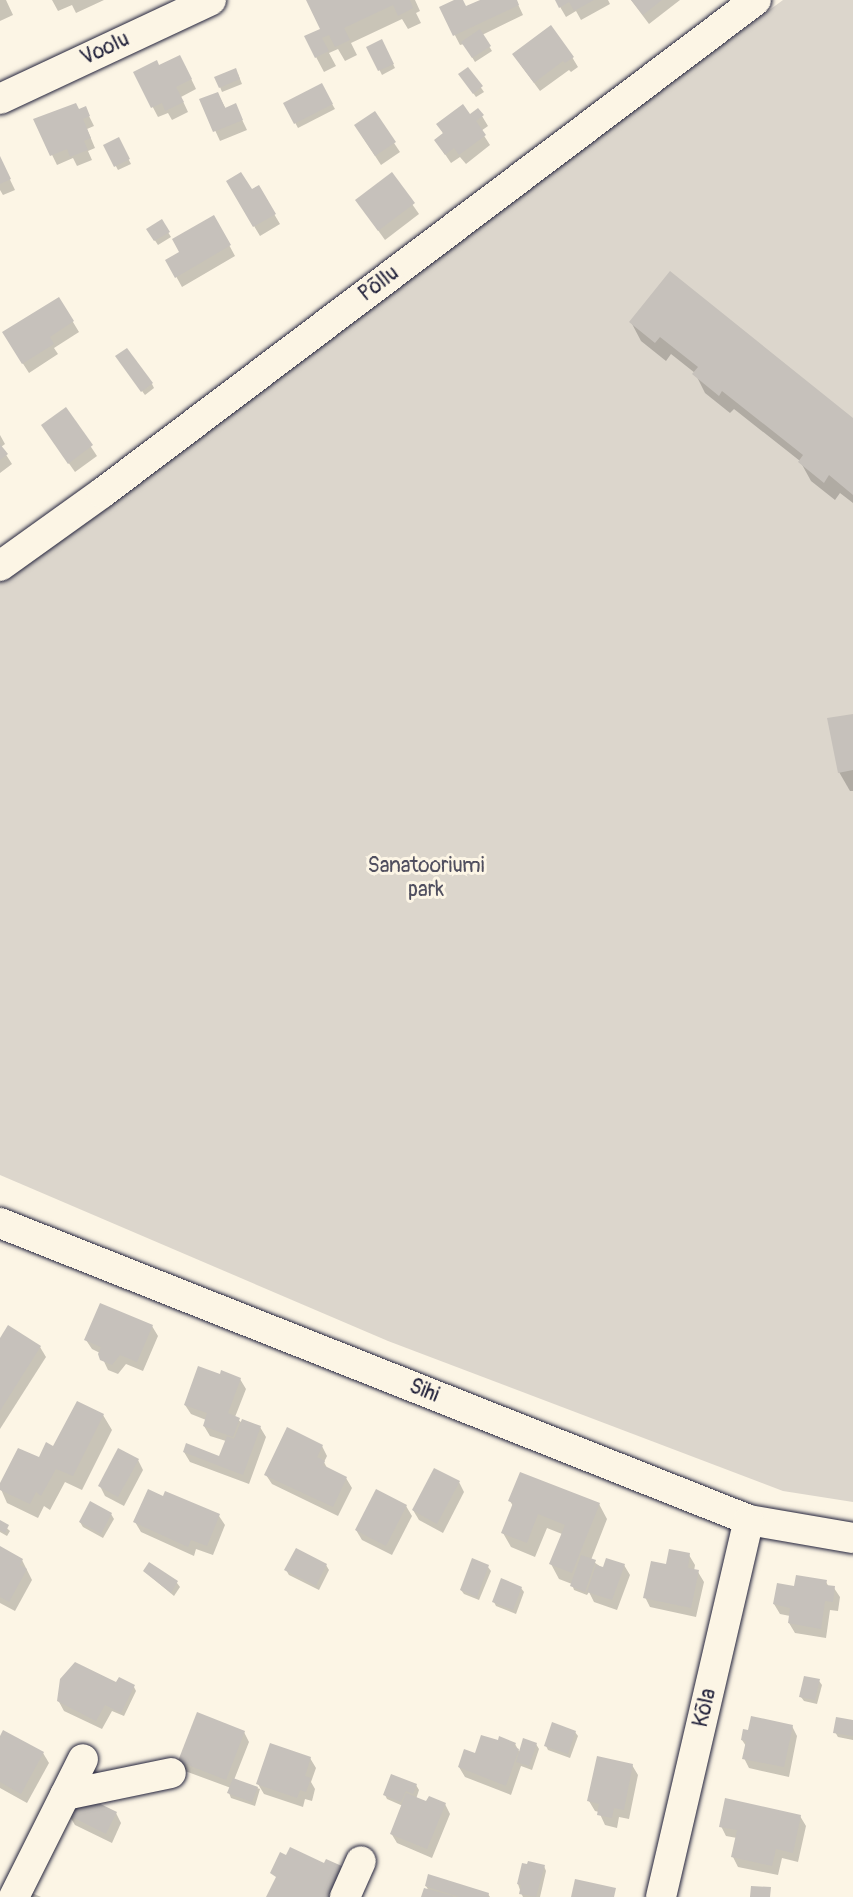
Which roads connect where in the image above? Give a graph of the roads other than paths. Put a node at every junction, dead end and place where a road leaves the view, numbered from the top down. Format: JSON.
{"nodes":[{"id":1,"x":211,"y":0,"type":"edge"},
{"id":2,"x":756,"y":0,"type":"edge"},
{"id":3,"x":0,"y":99,"type":"edge"},
{"id":4,"x":0,"y":566,"type":"edge"},
{"id":5,"x":1,"y":1224,"type":"edge"},
{"id":6,"x":749,"y":1520,"type":"junction"},
{"id":7,"x":853,"y":1538,"type":"edge"},
{"id":8,"x":83,"y":1759,"type":"dead end"},
{"id":9,"x":171,"y":1773,"type":"dead end"},
{"id":10,"x":65,"y":1795,"type":"junction"},
{"id":11,"x":361,"y":1861,"type":"dead end"},
{"id":12,"x":14,"y":1897,"type":"edge"},
{"id":13,"x":345,"y":1897,"type":"edge"},
{"id":14,"x":661,"y":1897,"type":"edge"}],
"edges":[{"from":1,"to":3,"type":"street","name":"Voolu"},
{"from":2,"to":4,"type":"street","name":"Põllu"},
{"from":5,"to":6,"type":"street","name":"Sihi"},
{"from":6,"to":7,"type":"street","name":"Sihi"},
{"from":6,"to":14,"type":"street","name":"Kõla"},
{"from":8,"to":10,"type":"street"},
{"from":9,"to":10,"type":"street"},
{"from":10,"to":12,"type":"street"},
{"from":11,"to":13,"type":"street"}]}
